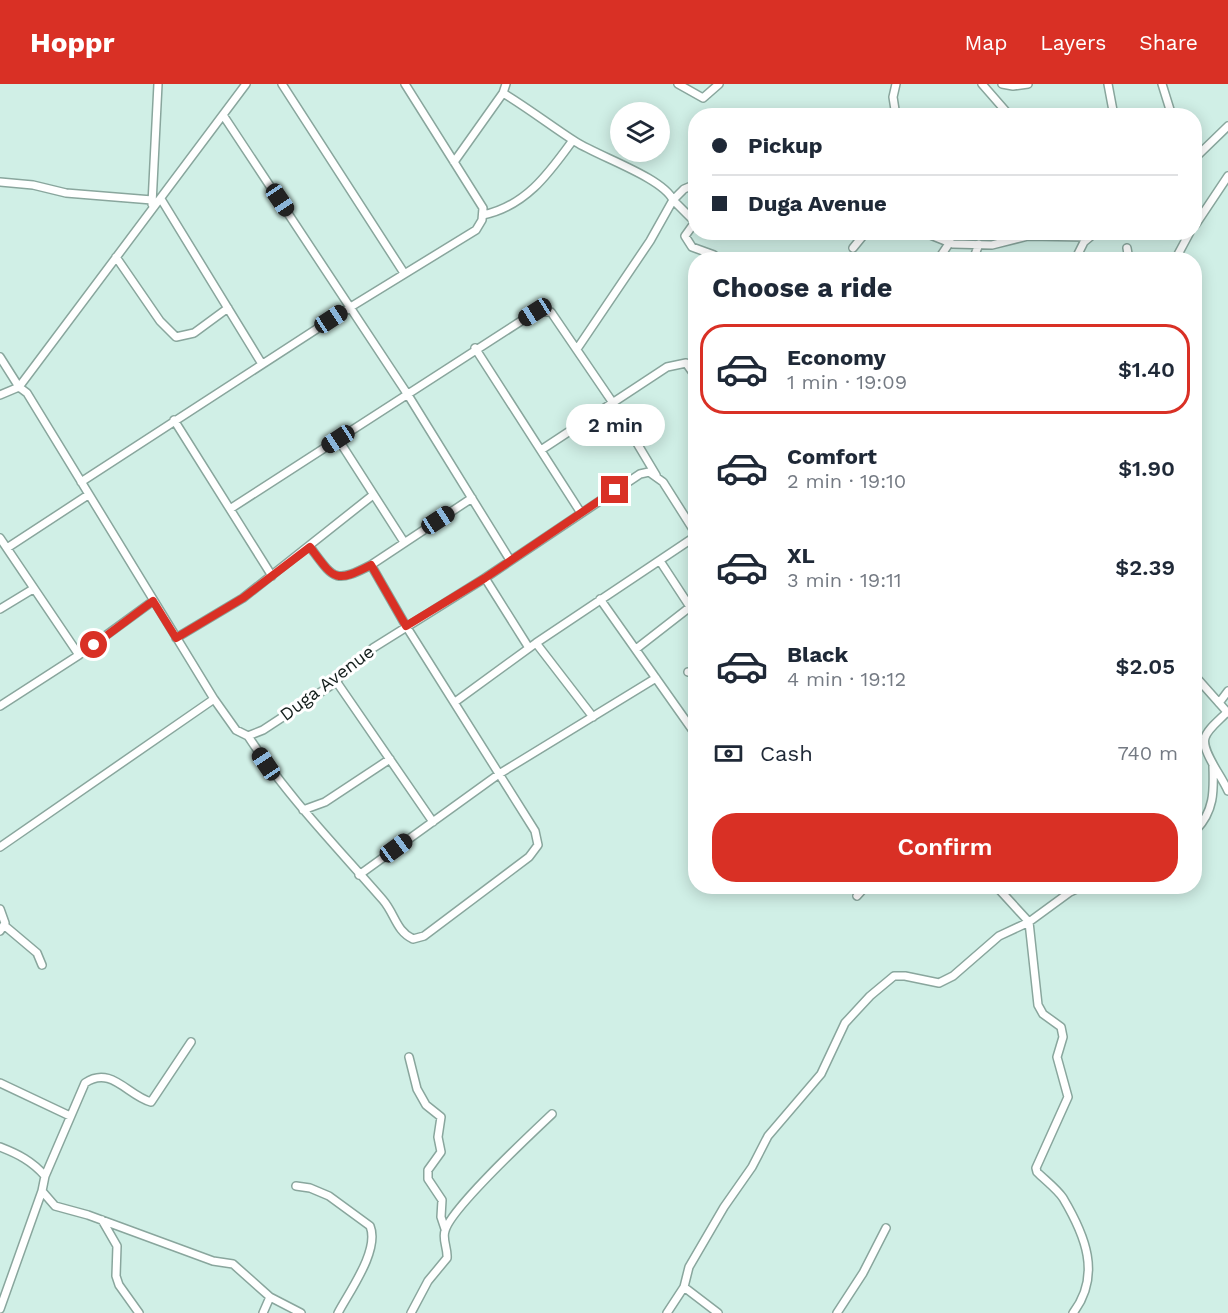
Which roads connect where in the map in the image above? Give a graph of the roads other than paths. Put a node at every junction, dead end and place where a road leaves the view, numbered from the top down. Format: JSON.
{"nodes":[{"id":1,"x":158,"y":84,"type":"edge"},
{"id":2,"x":246,"y":84,"type":"edge"},
{"id":3,"x":282,"y":84,"type":"edge"},
{"id":4,"x":405,"y":84,"type":"edge"},
{"id":5,"x":506,"y":84,"type":"edge"},
{"id":6,"x":678,"y":84,"type":"edge"},
{"id":7,"x":719,"y":84,"type":"edge"},
{"id":8,"x":896,"y":84,"type":"edge"},
{"id":9,"x":982,"y":84,"type":"edge"},
{"id":10,"x":1002,"y":84,"type":"edge"},
{"id":11,"x":1028,"y":84,"type":"edge"},
{"id":12,"x":1108,"y":84,"type":"edge"},
{"id":13,"x":1162,"y":84,"type":"edge"},
{"id":14,"x":503,"y":93,"type":"junction"},
{"id":15,"x":895,"y":108,"type":"edge"},
{"id":16,"x":1003,"y":108,"type":"edge"},
{"id":17,"x":1112,"y":108,"type":"edge"},
{"id":18,"x":1170,"y":108,"type":"edge"},
{"id":19,"x":223,"y":115,"type":"junction"},
{"id":20,"x":1228,"y":126,"type":"edge"},
{"id":21,"x":573,"y":140,"type":"junction"},
{"id":22,"x":1202,"y":152,"type":"edge"},
{"id":23,"x":454,"y":162,"type":"junction"},
{"id":24,"x":1228,"y":176,"type":"edge"},
{"id":25,"x":0,"y":182,"type":"edge"},
{"id":26,"x":688,"y":187,"type":"edge"},
{"id":27,"x":161,"y":199,"type":"junction"},
{"id":28,"x":152,"y":200,"type":"junction"},
{"id":29,"x":674,"y":200,"type":"junction"},
{"id":30,"x":151,"y":210,"type":"junction"},
{"id":31,"x":483,"y":215,"type":"junction"},
{"id":32,"x":688,"y":215,"type":"edge"},
{"id":33,"x":1202,"y":215,"type":"edge"},
{"id":34,"x":688,"y":231,"type":"edge"},
{"id":35,"x":860,"y":240,"type":"edge"},
{"id":36,"x":945,"y":240,"type":"edge"},
{"id":37,"x":1007,"y":240,"type":"edge"},
{"id":38,"x":950,"y":242,"type":"junction"},
{"id":39,"x":979,"y":244,"type":"junction"},
{"id":40,"x":853,"y":248,"type":"dead end"},
{"id":41,"x":1126,"y":248,"type":"dead end"},
{"id":42,"x":706,"y":252,"type":"edge"},
{"id":43,"x":943,"y":252,"type":"edge"},
{"id":44,"x":976,"y":252,"type":"edge"},
{"id":45,"x":1127,"y":252,"type":"edge"},
{"id":46,"x":116,"y":257,"type":"junction"},
{"id":47,"x":404,"y":273,"type":"junction"},
{"id":48,"x":228,"y":308,"type":"junction"},
{"id":49,"x":348,"y":308,"type":"junction"},
{"id":50,"x":475,"y":348,"type":"junction"},
{"id":51,"x":577,"y":349,"type":"junction"},
{"id":52,"x":0,"y":357,"type":"edge"},
{"id":53,"x":262,"y":364,"type":"junction"},
{"id":54,"x":688,"y":366,"type":"edge"},
{"id":55,"x":19,"y":387,"type":"junction"},
{"id":56,"x":0,"y":395,"type":"edge"},
{"id":57,"x":408,"y":395,"type":"junction"},
{"id":58,"x":613,"y":402,"type":"junction"},
{"id":59,"x":174,"y":420,"type":"junction"},
{"id":60,"x":338,"y":439,"type":"junction"},
{"id":61,"x":541,"y":450,"type":"junction"},
{"id":62,"x":656,"y":475,"type":"junction"},
{"id":63,"x":81,"y":482,"type":"junction"},
{"id":64,"x":88,"y":495,"type":"junction"},
{"id":65,"x":373,"y":495,"type":"junction"},
{"id":66,"x":472,"y":498,"type":"junction"},
{"id":67,"x":230,"y":509,"type":"junction"},
{"id":68,"x":581,"y":513,"type":"junction"},
{"id":69,"x":688,"y":523,"type":"edge"},
{"id":70,"x":0,"y":538,"type":"edge"},
{"id":71,"x":688,"y":541,"type":"edge"},
{"id":72,"x":404,"y":542,"type":"junction"},
{"id":73,"x":310,"y":547,"type":"junction"},
{"id":74,"x":7,"y":549,"type":"junction"},
{"id":75,"x":510,"y":560,"type":"junction"},
{"id":76,"x":660,"y":561,"type":"junction"},
{"id":77,"x":371,"y":565,"type":"junction"},
{"id":78,"x":272,"y":576,"type":"junction"},
{"id":79,"x":485,"y":578,"type":"junction"},
{"id":80,"x":33,"y":589,"type":"junction"},
{"id":81,"x":600,"y":599,"type":"junction"},
{"id":82,"x":153,"y":601,"type":"junction"},
{"id":83,"x":688,"y":605,"type":"edge"},
{"id":84,"x":0,"y":609,"type":"edge"},
{"id":85,"x":688,"y":610,"type":"edge"},
{"id":86,"x":406,"y":626,"type":"junction"},
{"id":87,"x":176,"y":638,"type":"junction"},
{"id":88,"x":536,"y":643,"type":"junction"},
{"id":89,"x":529,"y":648,"type":"junction"},
{"id":90,"x":636,"y":649,"type":"junction"},
{"id":91,"x":79,"y":655,"type":"junction"},
{"id":92,"x":656,"y":678,"type":"junction"},
{"id":93,"x":336,"y":681,"type":"junction"},
{"id":94,"x":1202,"y":684,"type":"edge"},
{"id":95,"x":1228,"y":691,"type":"edge"},
{"id":96,"x":214,"y":699,"type":"junction"},
{"id":97,"x":454,"y":702,"type":"junction"},
{"id":98,"x":1219,"y":703,"type":"junction"},
{"id":99,"x":0,"y":706,"type":"edge"},
{"id":100,"x":1228,"y":713,"type":"edge"},
{"id":101,"x":593,"y":717,"type":"junction"},
{"id":102,"x":688,"y":724,"type":"edge"},
{"id":103,"x":248,"y":736,"type":"junction"},
{"id":104,"x":390,"y":759,"type":"junction"},
{"id":105,"x":1214,"y":766,"type":"junction"},
{"id":106,"x":500,"y":774,"type":"junction"},
{"id":107,"x":1228,"y":791,"type":"edge"},
{"id":108,"x":303,"y":810,"type":"junction"},
{"id":109,"x":433,"y":822,"type":"junction"},
{"id":110,"x":1202,"y":823,"type":"edge"},
{"id":111,"x":0,"y":847,"type":"edge"},
{"id":112,"x":359,"y":875,"type":"junction"},
{"id":113,"x":1003,"y":894,"type":"edge"},
{"id":114,"x":1067,"y":894,"type":"edge"},
{"id":115,"x":0,"y":909,"type":"edge"},
{"id":116,"x":1029,"y":922,"type":"junction"},
{"id":117,"x":2,"y":928,"type":"edge"},
{"id":118,"x":42,"y":965,"type":"dead end"},
{"id":119,"x":191,"y":1042,"type":"dead end"},
{"id":120,"x":410,"y":1057,"type":"dead end"},
{"id":121,"x":0,"y":1083,"type":"edge"},
{"id":122,"x":552,"y":1114,"type":"dead end"},
{"id":123,"x":70,"y":1116,"type":"junction"},
{"id":124,"x":0,"y":1147,"type":"edge"},
{"id":125,"x":45,"y":1176,"type":"junction"},
{"id":126,"x":296,"y":1186,"type":"dead end"},
{"id":127,"x":42,"y":1191,"type":"junction"},
{"id":128,"x":102,"y":1220,"type":"junction"},
{"id":129,"x":886,"y":1228,"type":"dead end"},
{"id":130,"x":445,"y":1229,"type":"junction"},
{"id":131,"x":684,"y":1287,"type":"junction"},
{"id":132,"x":270,"y":1297,"type":"junction"},
{"id":133,"x":0,"y":1309,"type":"edge"},
{"id":134,"x":716,"y":1312,"type":"edge"},
{"id":135,"x":139,"y":1313,"type":"edge"},
{"id":136,"x":263,"y":1313,"type":"edge"},
{"id":137,"x":301,"y":1313,"type":"edge"},
{"id":138,"x":338,"y":1313,"type":"edge"},
{"id":139,"x":411,"y":1313,"type":"edge"},
{"id":140,"x":667,"y":1313,"type":"edge"},
{"id":141,"x":837,"y":1313,"type":"edge"},
{"id":142,"x":1073,"y":1313,"type":"edge"}],
"edges":[{"from":1,"to":28,"type":"street"},
{"from":2,"to":19,"type":"street"},
{"from":3,"to":47,"type":"street"},
{"from":4,"to":23,"type":"street"},
{"from":5,"to":14,"type":"street"},
{"from":6,"to":7,"type":"street"},
{"from":8,"to":15,"type":"street"},
{"from":9,"to":16,"type":"street"},
{"from":10,"to":11,"type":"street"},
{"from":12,"to":17,"type":"street"},
{"from":13,"to":18,"type":"street"},
{"from":14,"to":21,"type":"street"},
{"from":14,"to":23,"type":"street"},
{"from":19,"to":27,"type":"street"},
{"from":19,"to":49,"type":"street"},
{"from":20,"to":22,"type":"street"},
{"from":21,"to":29,"type":"street"},
{"from":21,"to":31,"type":"street"},
{"from":23,"to":31,"type":"street"},
{"from":24,"to":33,"type":"street"},
{"from":25,"to":28,"type":"street"},
{"from":26,"to":29,"type":"street"},
{"from":27,"to":30,"type":"street"},
{"from":27,"to":48,"type":"street"},
{"from":28,"to":30,"type":"street"},
{"from":29,"to":32,"type":"street"},
{"from":29,"to":51,"type":"street"},
{"from":30,"to":46,"type":"street"},
{"from":31,"to":47,"type":"street"},
{"from":34,"to":42,"type":"street"},
{"from":35,"to":40,"type":"street"},
{"from":36,"to":38,"type":"street"},
{"from":37,"to":39,"type":"street"},
{"from":38,"to":39,"type":"street"},
{"from":38,"to":43,"type":"street"},
{"from":39,"to":44,"type":"street"},
{"from":41,"to":45,"type":"street"},
{"from":46,"to":48,"type":"street"},
{"from":46,"to":55,"type":"street"},
{"from":47,"to":49,"type":"street"},
{"from":48,"to":53,"type":"street"},
{"from":49,"to":53,"type":"street"},
{"from":49,"to":57,"type":"street"},
{"from":50,"to":51,"type":"street"},
{"from":50,"to":57,"type":"street"},
{"from":50,"to":61,"type":"street"},
{"from":51,"to":58,"type":"street"},
{"from":52,"to":55,"type":"street"},
{"from":53,"to":59,"type":"street"},
{"from":54,"to":58,"type":"street"},
{"from":55,"to":56,"type":"street"},
{"from":55,"to":63,"type":"street"},
{"from":57,"to":60,"type":"street"},
{"from":57,"to":66,"type":"street"},
{"from":58,"to":61,"type":"street"},
{"from":58,"to":62,"type":"street"},
{"from":59,"to":63,"type":"street"},
{"from":59,"to":67,"type":"street"},
{"from":60,"to":65,"type":"street"},
{"from":60,"to":67,"type":"street"},
{"from":61,"to":68,"type":"street"},
{"from":62,"to":68,"type":"street","name":"Duga Avenue"},
{"from":62,"to":69,"type":"street"},
{"from":63,"to":64,"type":"street"},
{"from":64,"to":74,"type":"street"},
{"from":64,"to":82,"type":"street"},
{"from":65,"to":72,"type":"street"},
{"from":65,"to":73,"type":"street"},
{"from":66,"to":72,"type":"street"},
{"from":66,"to":75,"type":"street"},
{"from":67,"to":78,"type":"street"},
{"from":68,"to":75,"type":"street","name":"Duga Avenue"},
{"from":70,"to":74,"type":"street"},
{"from":71,"to":76,"type":"street"},
{"from":72,"to":77,"type":"street"},
{"from":73,"to":77,"type":"street"},
{"from":73,"to":78,"type":"street"},
{"from":74,"to":80,"type":"street"},
{"from":75,"to":79,"type":"street","name":"Duga Avenue"},
{"from":76,"to":81,"type":"street"},
{"from":76,"to":83,"type":"street"},
{"from":77,"to":86,"type":"street"},
{"from":78,"to":87,"type":"street"},
{"from":79,"to":86,"type":"street","name":"Duga Avenue"},
{"from":79,"to":89,"type":"street"},
{"from":80,"to":84,"type":"street"},
{"from":80,"to":91,"type":"street"},
{"from":81,"to":88,"type":"street"},
{"from":81,"to":90,"type":"street"},
{"from":82,"to":87,"type":"street"},
{"from":82,"to":91,"type":"street"},
{"from":85,"to":90,"type":"street"},
{"from":86,"to":93,"type":"street","name":"Duga Avenue"},
{"from":86,"to":97,"type":"street"},
{"from":87,"to":96,"type":"street"},
{"from":88,"to":89,"type":"street"},
{"from":88,"to":101,"type":"street"},
{"from":89,"to":97,"type":"street"},
{"from":90,"to":92,"type":"street"},
{"from":91,"to":99,"type":"street"},
{"from":92,"to":101,"type":"street"},
{"from":92,"to":102,"type":"street"},
{"from":93,"to":103,"type":"street","name":"Duga Avenue"},
{"from":93,"to":104,"type":"street"},
{"from":94,"to":98,"type":"street"},
{"from":95,"to":98,"type":"street"},
{"from":96,"to":103,"type":"street"},
{"from":96,"to":111,"type":"street"},
{"from":97,"to":106,"type":"street"},
{"from":98,"to":100,"type":"street"},
{"from":100,"to":105,"type":"street"},
{"from":101,"to":106,"type":"street"},
{"from":103,"to":108,"type":"street"},
{"from":104,"to":108,"type":"street"},
{"from":104,"to":109,"type":"street"},
{"from":105,"to":107,"type":"street"},
{"from":105,"to":110,"type":"street"},
{"from":106,"to":109,"type":"street"},
{"from":106,"to":112,"type":"street"},
{"from":108,"to":112,"type":"street"},
{"from":109,"to":112,"type":"street"},
{"from":113,"to":116,"type":"street"},
{"from":114,"to":116,"type":"street"},
{"from":115,"to":117,"type":"street"},
{"from":116,"to":131,"type":"street"},
{"from":116,"to":142,"type":"street"},
{"from":117,"to":118,"type":"street"},
{"from":119,"to":123,"type":"street"},
{"from":120,"to":130,"type":"street"},
{"from":121,"to":123,"type":"street"},
{"from":122,"to":130,"type":"street"},
{"from":123,"to":125,"type":"street"},
{"from":124,"to":125,"type":"street"},
{"from":125,"to":127,"type":"street"},
{"from":126,"to":138,"type":"street"},
{"from":127,"to":128,"type":"street"},
{"from":127,"to":133,"type":"street"},
{"from":128,"to":132,"type":"street"},
{"from":128,"to":135,"type":"street"},
{"from":129,"to":141,"type":"street"},
{"from":130,"to":139,"type":"street"},
{"from":131,"to":134,"type":"street"},
{"from":131,"to":140,"type":"street"},
{"from":132,"to":136,"type":"street"},
{"from":132,"to":137,"type":"street"}]}
